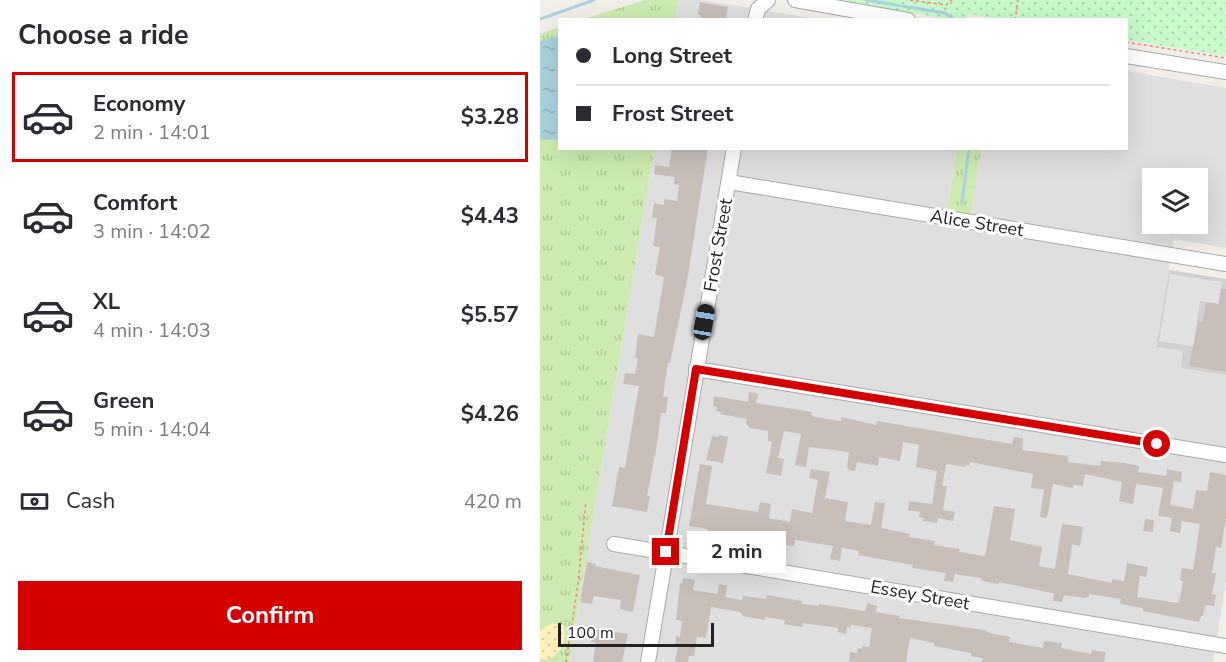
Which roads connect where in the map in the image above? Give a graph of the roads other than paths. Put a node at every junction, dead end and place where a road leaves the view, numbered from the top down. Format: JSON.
{"nodes":[{"id":1,"x":765,"y":0,"type":"edge"},
{"id":2,"x":795,"y":0,"type":"edge"},
{"id":3,"x":756,"y":18,"type":"edge"},
{"id":4,"x":897,"y":18,"type":"edge"},
{"id":5,"x":1128,"y":56,"type":"edge"},
{"id":6,"x":1226,"y":72,"type":"edge"},
{"id":7,"x":734,"y":150,"type":"edge"},
{"id":8,"x":729,"y":182,"type":"junction"},
{"id":9,"x":1226,"y":264,"type":"edge"},
{"id":10,"x":696,"y":369,"type":"junction"},
{"id":11,"x":1226,"y":455,"type":"edge"},
{"id":12,"x":614,"y":544,"type":"dead end"},
{"id":13,"x":666,"y":552,"type":"junction"},
{"id":14,"x":1226,"y":646,"type":"edge"},
{"id":15,"x":648,"y":662,"type":"edge"}],
"edges":[{"from":1,"to":3,"type":"street"},
{"from":2,"to":4,"type":"street"},
{"from":5,"to":6,"type":"street"},
{"from":7,"to":8,"type":"street","name":"Frost Street"},
{"from":8,"to":9,"type":"street","name":"Alice Street"},
{"from":8,"to":10,"type":"street","name":"Frost Street"},
{"from":10,"to":11,"type":"street"},
{"from":10,"to":13,"type":"street","name":"Frost Street"},
{"from":12,"to":13,"type":"street","name":"Essey Street"},
{"from":13,"to":14,"type":"street","name":"Essey Street"},
{"from":13,"to":15,"type":"street","name":"Frost Street"}]}
